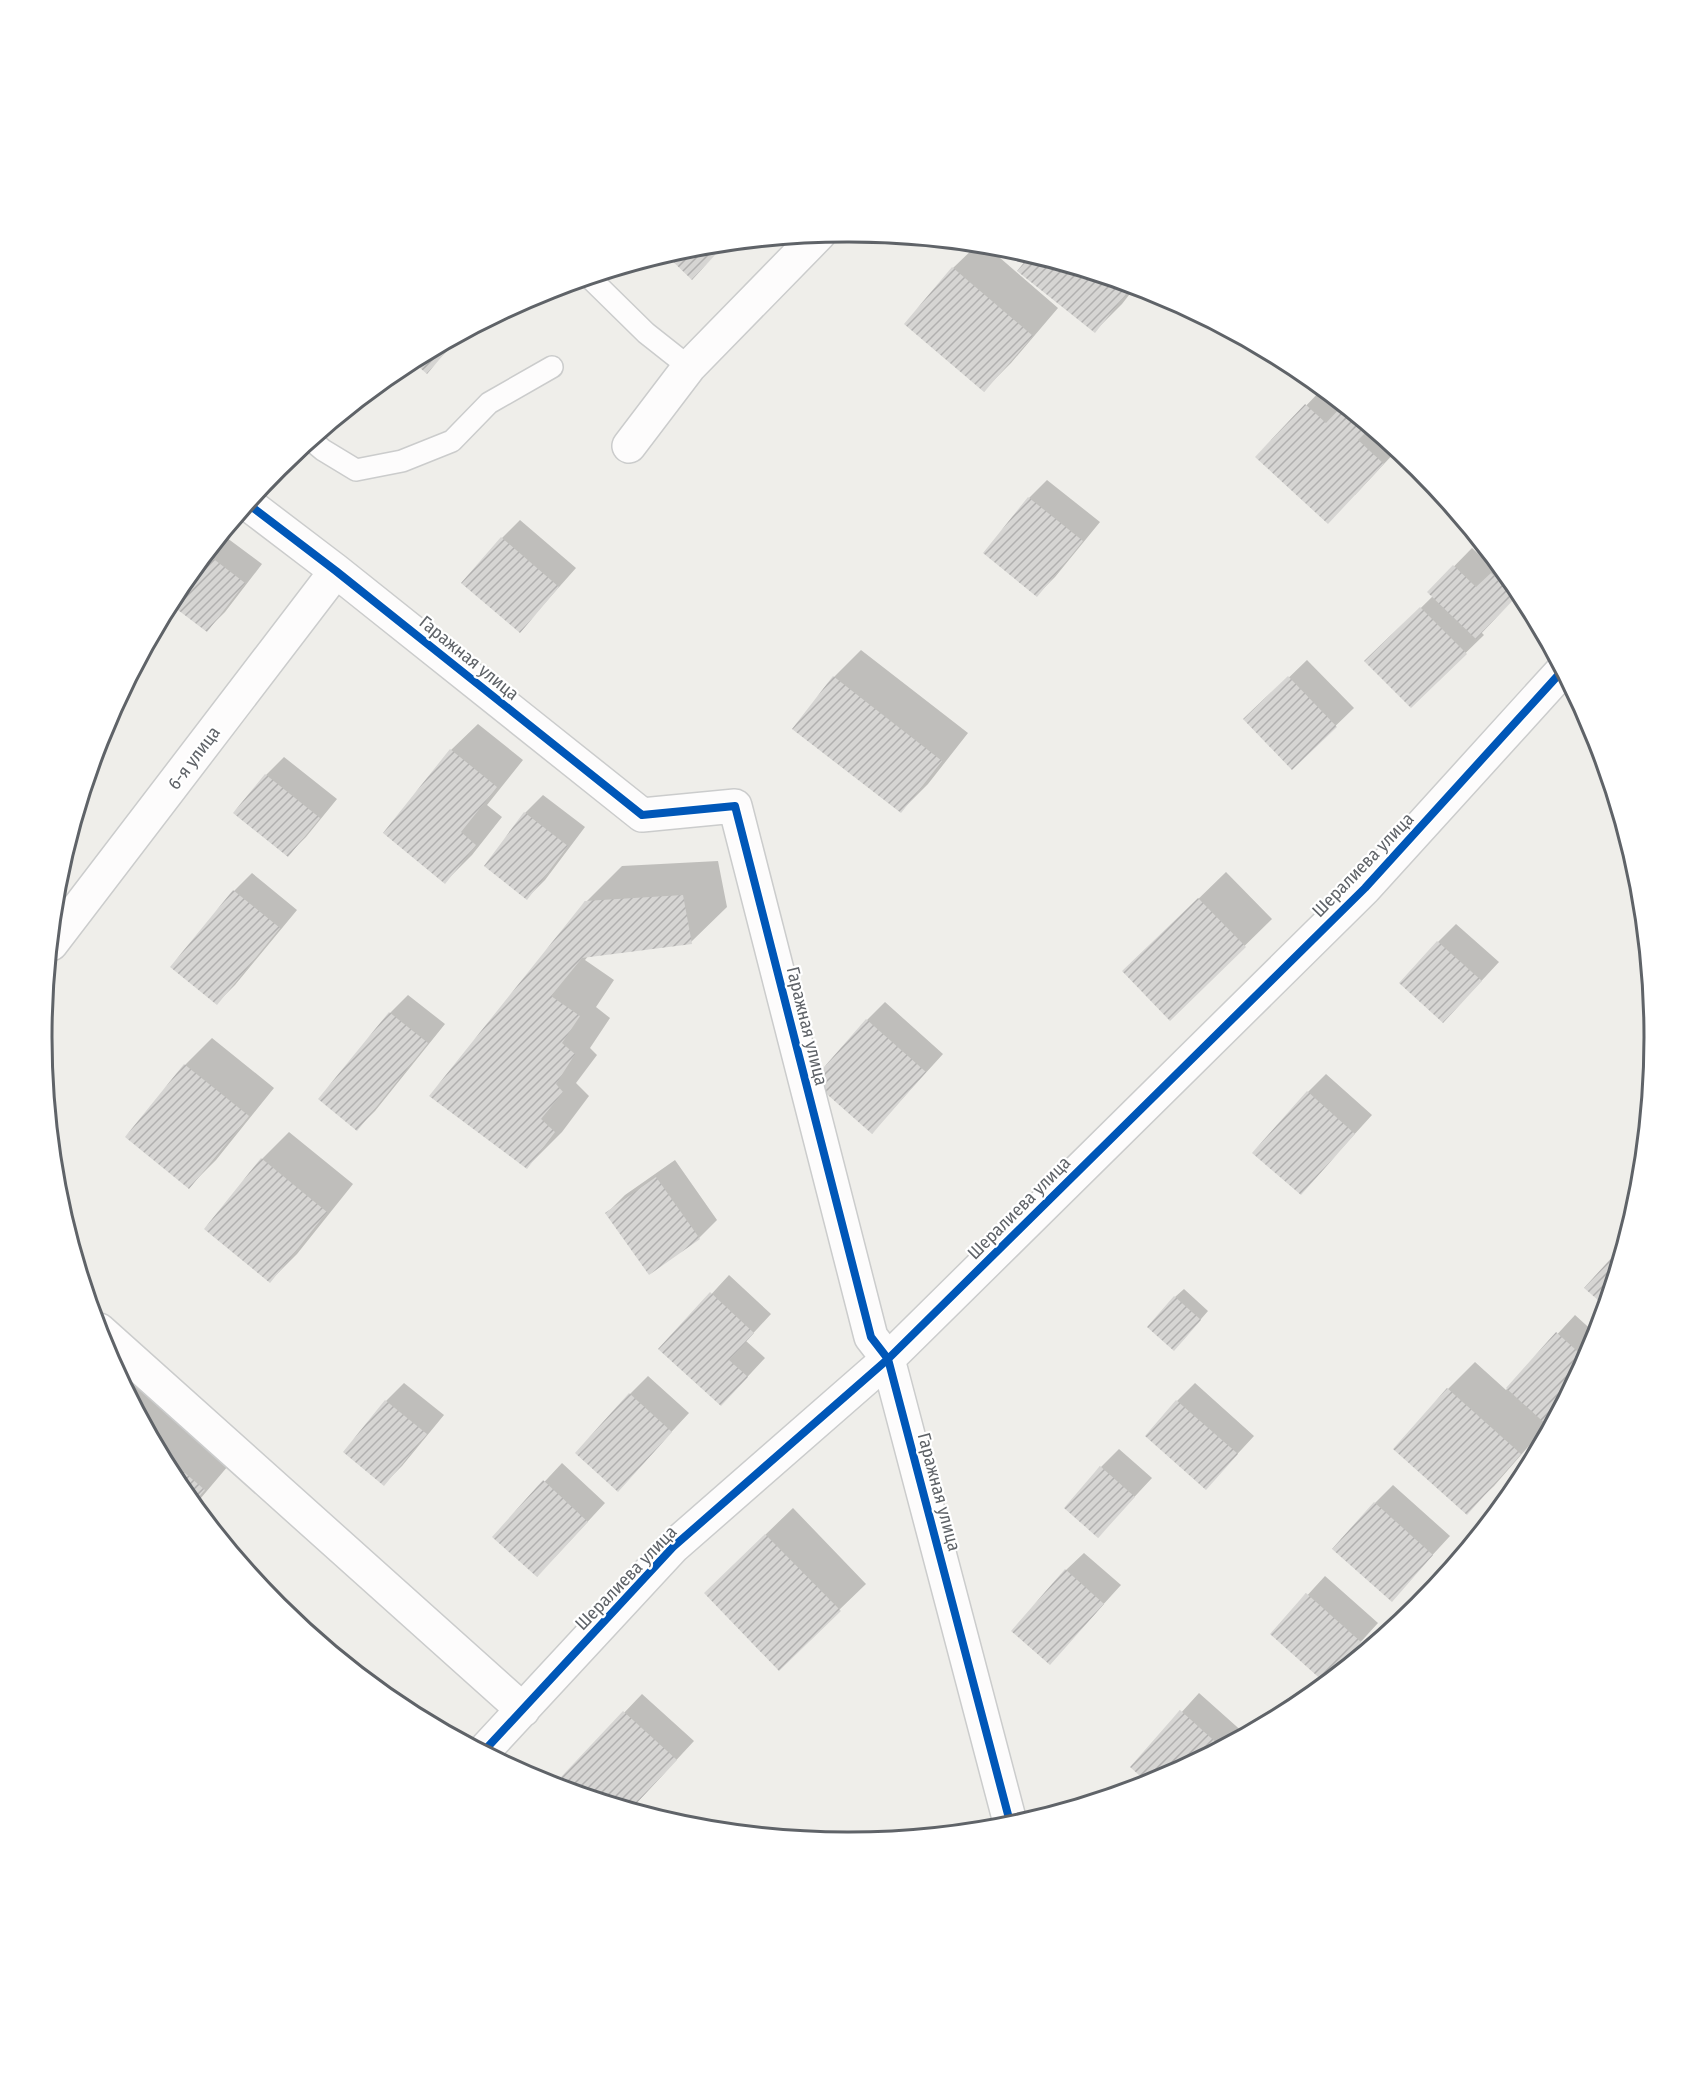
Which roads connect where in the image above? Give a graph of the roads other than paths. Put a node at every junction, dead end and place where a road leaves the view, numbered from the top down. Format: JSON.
{"nodes":[{"id":1,"x":810,"y":243,"type":"edge"},
{"id":2,"x":595,"y":283,"type":"edge"},
{"id":3,"x":552,"y":367,"type":"dead end"},
{"id":4,"x":689,"y":367,"type":"junction"},
{"id":5,"x":317,"y":445,"type":"edge"},
{"id":6,"x":629,"y":446,"type":"dead end"},
{"id":7,"x":254,"y":508,"type":"edge"},
{"id":8,"x":336,"y":571,"type":"junction"},
{"id":9,"x":1557,"y":677,"type":"edge"},
{"id":10,"x":59,"y":934,"type":"edge"},
{"id":11,"x":114,"y":1344,"type":"edge"},
{"id":12,"x":888,"y":1359,"type":"junction"},
{"id":13,"x":523,"y":1710,"type":"junction"},
{"id":14,"x":489,"y":1746,"type":"edge"},
{"id":15,"x":1008,"y":1816,"type":"edge"}],
"edges":[{"from":1,"to":4,"type":"street"},
{"from":2,"to":4,"type":"lane"},
{"from":3,"to":5,"type":"lane"},
{"from":4,"to":6,"type":"street"},
{"from":7,"to":8,"type":"street","name":"Гаражная улица"},
{"from":8,"to":10,"type":"street","name":"6-я улица"},
{"from":8,"to":12,"type":"street","name":"Гаражная улица"},
{"from":9,"to":12,"type":"street","name":"Шералиева улица"},
{"from":11,"to":13,"type":"street"},
{"from":12,"to":13,"type":"street","name":"Шералиева улица"},
{"from":12,"to":15,"type":"street","name":"Гаражная улица"},
{"from":13,"to":14,"type":"street","name":"Шералиева улица"}]}
